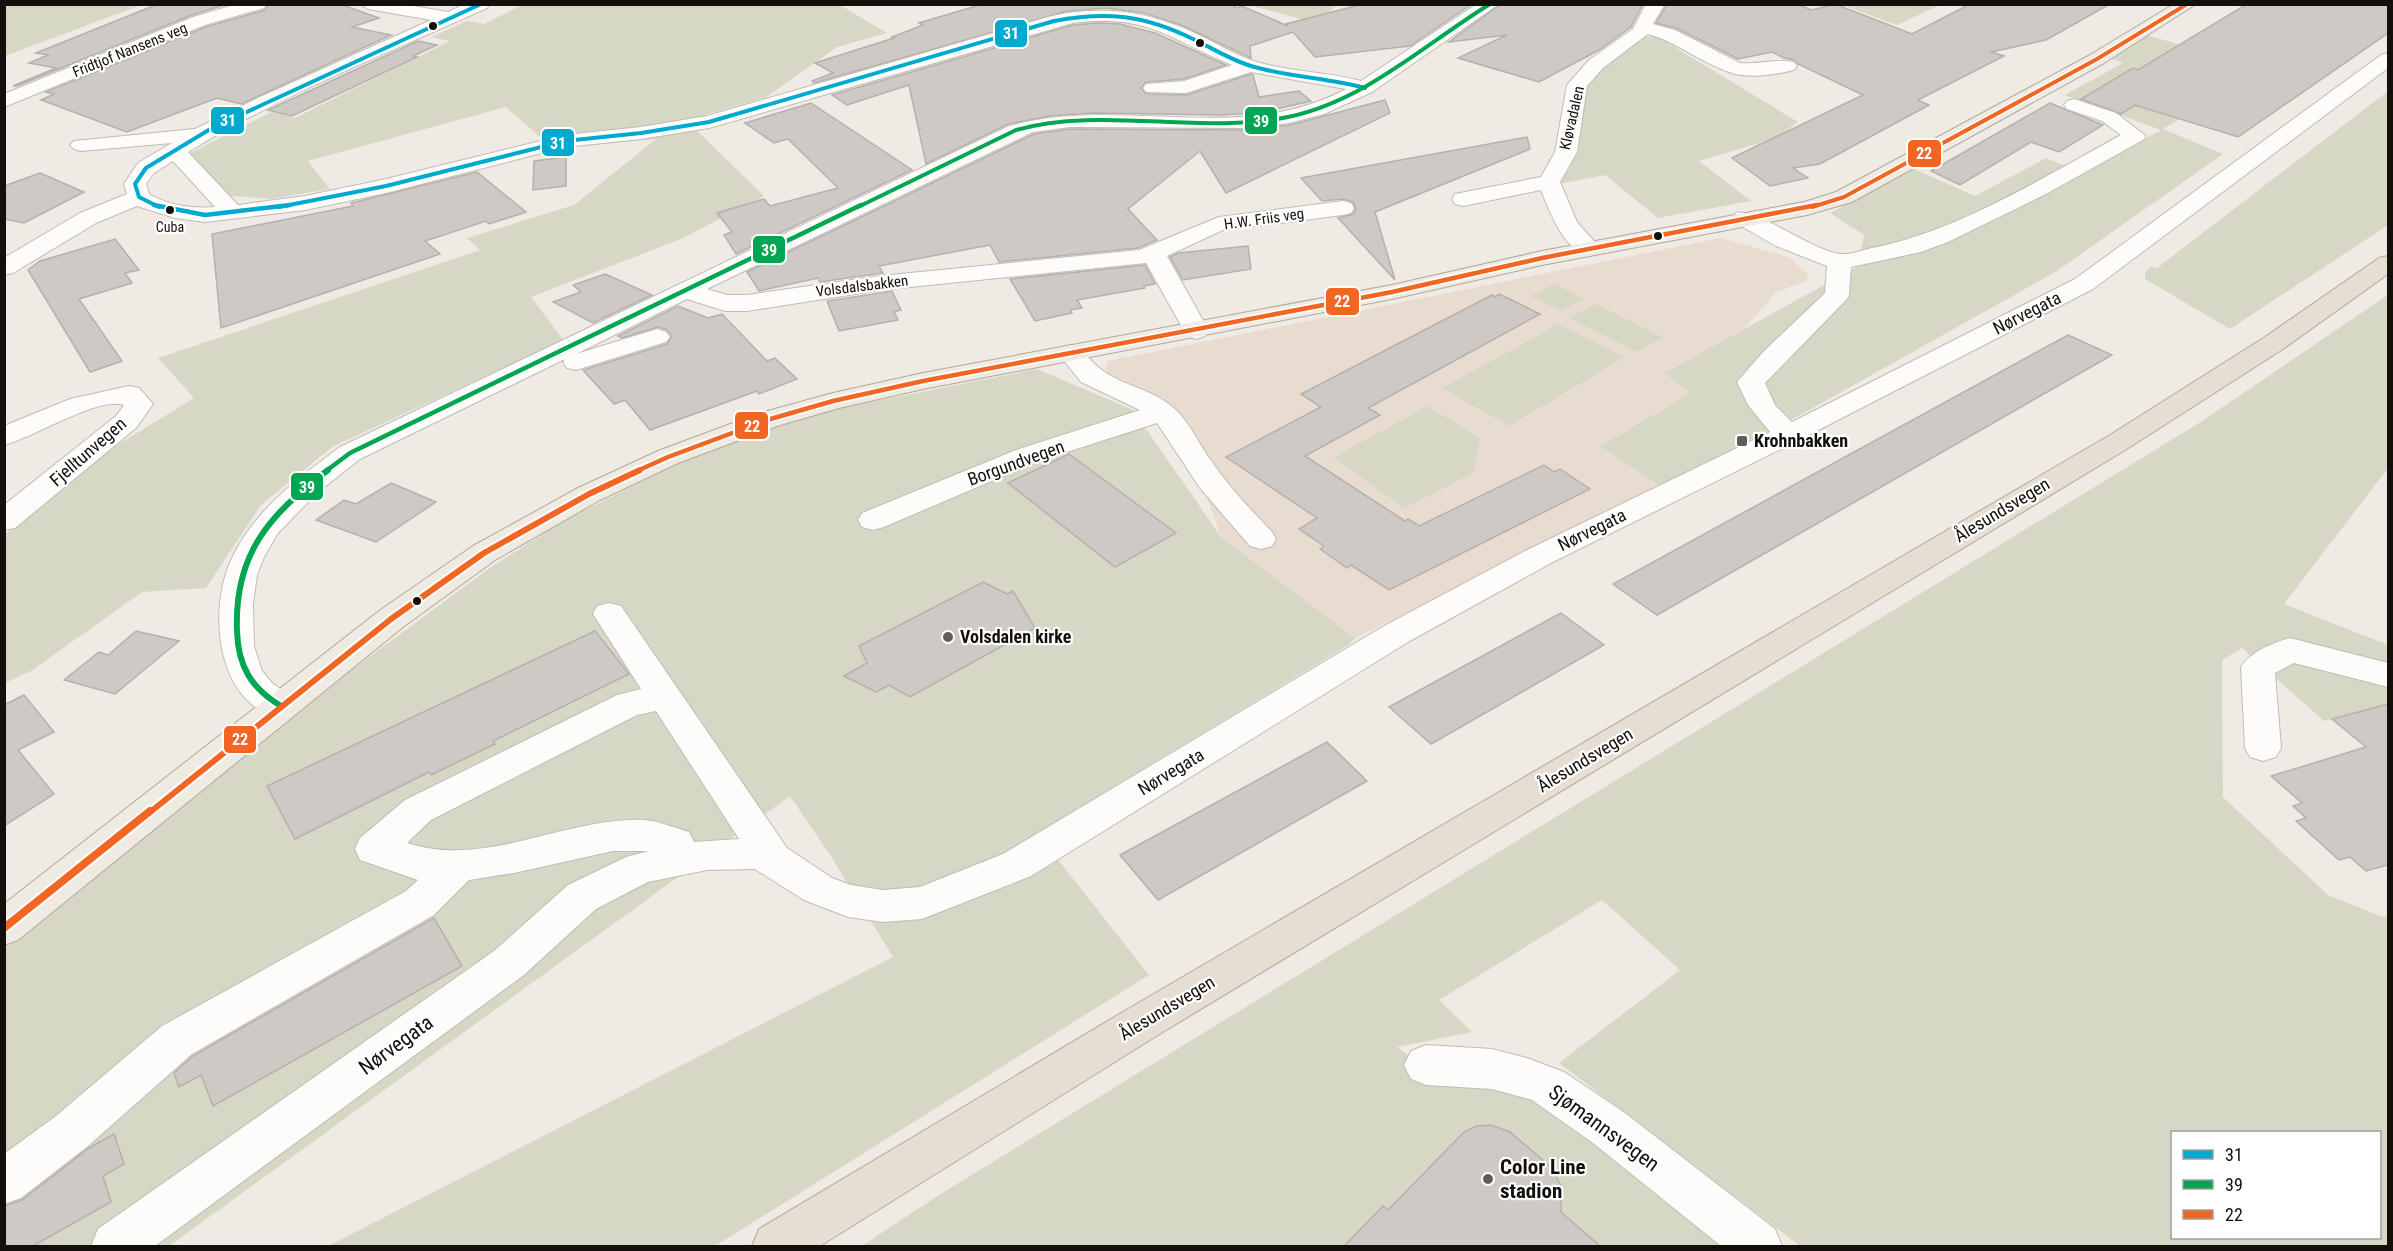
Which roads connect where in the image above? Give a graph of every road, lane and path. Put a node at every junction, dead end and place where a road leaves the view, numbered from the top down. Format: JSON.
{"nodes":[{"id":1,"x":258,"y":4,"type":"edge"},
{"id":2,"x":368,"y":4,"type":"edge"},
{"id":3,"x":481,"y":4,"type":"edge"},
{"id":4,"x":1490,"y":4,"type":"edge"},
{"id":5,"x":1656,"y":4,"type":"edge"},
{"id":6,"x":2187,"y":4,"type":"edge"},
{"id":7,"x":1105,"y":9,"type":"edge"},
{"id":8,"x":450,"y":18,"type":"junction"},
{"id":9,"x":1643,"y":27,"type":"junction"},
{"id":10,"x":2388,"y":58,"type":"edge"},
{"id":11,"x":1250,"y":66,"type":"junction"},
{"id":12,"x":1788,"y":66,"type":"dead end"},
{"id":13,"x":1365,"y":87,"type":"junction"},
{"id":14,"x":1153,"y":88,"type":"dead end"},
{"id":15,"x":4,"y":101,"type":"edge"},
{"id":16,"x":2074,"y":105,"type":"dead end"},
{"id":17,"x":201,"y":134,"type":"junction"},
{"id":18,"x":81,"y":145,"type":"dead end"},
{"id":19,"x":176,"y":150,"type":"junction"},
{"id":20,"x":1510,"y":167,"type":"dead end"},
{"id":21,"x":1549,"y":183,"type":"junction"},
{"id":22,"x":139,"y":197,"type":"junction"},
{"id":23,"x":1343,"y":208,"type":"dead end"},
{"id":24,"x":232,"y":213,"type":"junction"},
{"id":25,"x":1744,"y":218,"type":"junction"},
{"id":26,"x":14,"y":236,"type":"dead end"},
{"id":27,"x":1589,"y":249,"type":"junction"},
{"id":28,"x":1154,"y":255,"type":"junction"},
{"id":29,"x":1839,"y":262,"type":"junction"},
{"id":30,"x":2388,"y":263,"type":"edge"},
{"id":31,"x":1040,"y":267,"type":"joint"},
{"id":32,"x":4,"y":268,"type":"edge"},
{"id":33,"x":687,"y":291,"type":"junction"},
{"id":34,"x":1196,"y":331,"type":"junction"},
{"id":35,"x":657,"y":337,"type":"dead end"},
{"id":36,"x":560,"y":351,"type":"junction"},
{"id":37,"x":1071,"y":353,"type":"junction"},
{"id":38,"x":1160,"y":411,"type":"junction"},
{"id":39,"x":1789,"y":434,"type":"junction"},
{"id":40,"x":4,"y":437,"type":"edge"},
{"id":41,"x":873,"y":520,"type":"dead end"},
{"id":42,"x":4,"y":521,"type":"edge"},
{"id":43,"x":1261,"y":539,"type":"dead end"},
{"id":44,"x":609,"y":614,"type":"dead end"},
{"id":45,"x":2388,"y":675,"type":"edge"},
{"id":46,"x":666,"y":697,"type":"junction"},
{"id":47,"x":281,"y":706,"type":"junction"},
{"id":48,"x":2263,"y":748,"type":"dead end"},
{"id":49,"x":682,"y":859,"type":"junction"},
{"id":50,"x":773,"y":859,"type":"junction"},
{"id":51,"x":458,"y":866,"type":"junction"},
{"id":52,"x":4,"y":928,"type":"edge"},
{"id":53,"x":1426,"y":1065,"type":"dead end"},
{"id":54,"x":4,"y":1182,"type":"edge"},
{"id":55,"x":115,"y":1246,"type":"edge"},
{"id":56,"x":776,"y":1246,"type":"edge"},
{"id":57,"x":1758,"y":1246,"type":"edge"}],
"edges":[{"from":1,"to":15,"type":"street","name":"Fridtjof Nansens veg"},
{"from":2,"to":8,"type":"street"},
{"from":3,"to":8,"type":"street"},
{"from":4,"to":13,"type":"street"},
{"from":5,"to":9,"type":"street","name":"Kløvadalen"},
{"from":6,"to":25,"type":"main road"},
{"from":7,"to":11,"type":"street"},
{"from":7,"to":24,"type":"street"},
{"from":8,"to":17,"type":"street"},
{"from":9,"to":12,"type":"street"},
{"from":9,"to":21,"type":"street","name":"Kløvadalen"},
{"from":10,"to":39,"type":"street","name":"Nørvegata"},
{"from":11,"to":13,"type":"street"},
{"from":11,"to":14,"type":"street"},
{"from":13,"to":33,"type":"street"},
{"from":16,"to":29,"type":"street"},
{"from":17,"to":18,"type":"street"},
{"from":17,"to":19,"type":"street"},
{"from":19,"to":22,"type":"street"},
{"from":19,"to":24,"type":"street"},
{"from":20,"to":21,"type":"street"},
{"from":21,"to":27,"type":"street"},
{"from":22,"to":24,"type":"street"},
{"from":22,"to":26,"type":"street"},
{"from":22,"to":32,"type":"street"},
{"from":23,"to":28,"type":"street","name":"H.W. Friis veg"},
{"from":25,"to":27,"type":"main road"},
{"from":25,"to":29,"type":"street"},
{"from":27,"to":34,"type":"main road"},
{"from":28,"to":31,"type":"street","name":"H.W. Friis veg"},
{"from":28,"to":34,"type":"street"},
{"from":29,"to":39,"type":"street"},
{"from":30,"to":56,"type":"highway","name":"Ålesundsvegen"},
{"from":31,"to":33,"type":"street","name":"Volsdalsbakken"},
{"from":33,"to":36,"type":"street"},
{"from":34,"to":37,"type":"main road"},
{"from":35,"to":36,"type":"street"},
{"from":36,"to":47,"type":"street"},
{"from":37,"to":38,"type":"street"},
{"from":37,"to":47,"type":"main road"},
{"from":38,"to":41,"type":"street","name":"Borgundvegen"},
{"from":38,"to":43,"type":"street"},
{"from":39,"to":50,"type":"street","name":"Nørvegata"},
{"from":40,"to":42,"type":"street","name":"Fjelltunvegen"},
{"from":44,"to":46,"type":"street","name":"Nørvegata"},
{"from":45,"to":48,"type":"street"},
{"from":46,"to":50,"type":"street","name":"Nørvegata"},
{"from":46,"to":51,"type":"street"},
{"from":47,"to":52,"type":"main road"},
{"from":49,"to":50,"type":"street","name":"Nørvegata"},
{"from":49,"to":51,"type":"street"},
{"from":49,"to":55,"type":"street","name":"Nørvegata"},
{"from":51,"to":54,"type":"street"},
{"from":53,"to":57,"type":"street","name":"Sjømannsvegen"}]}
